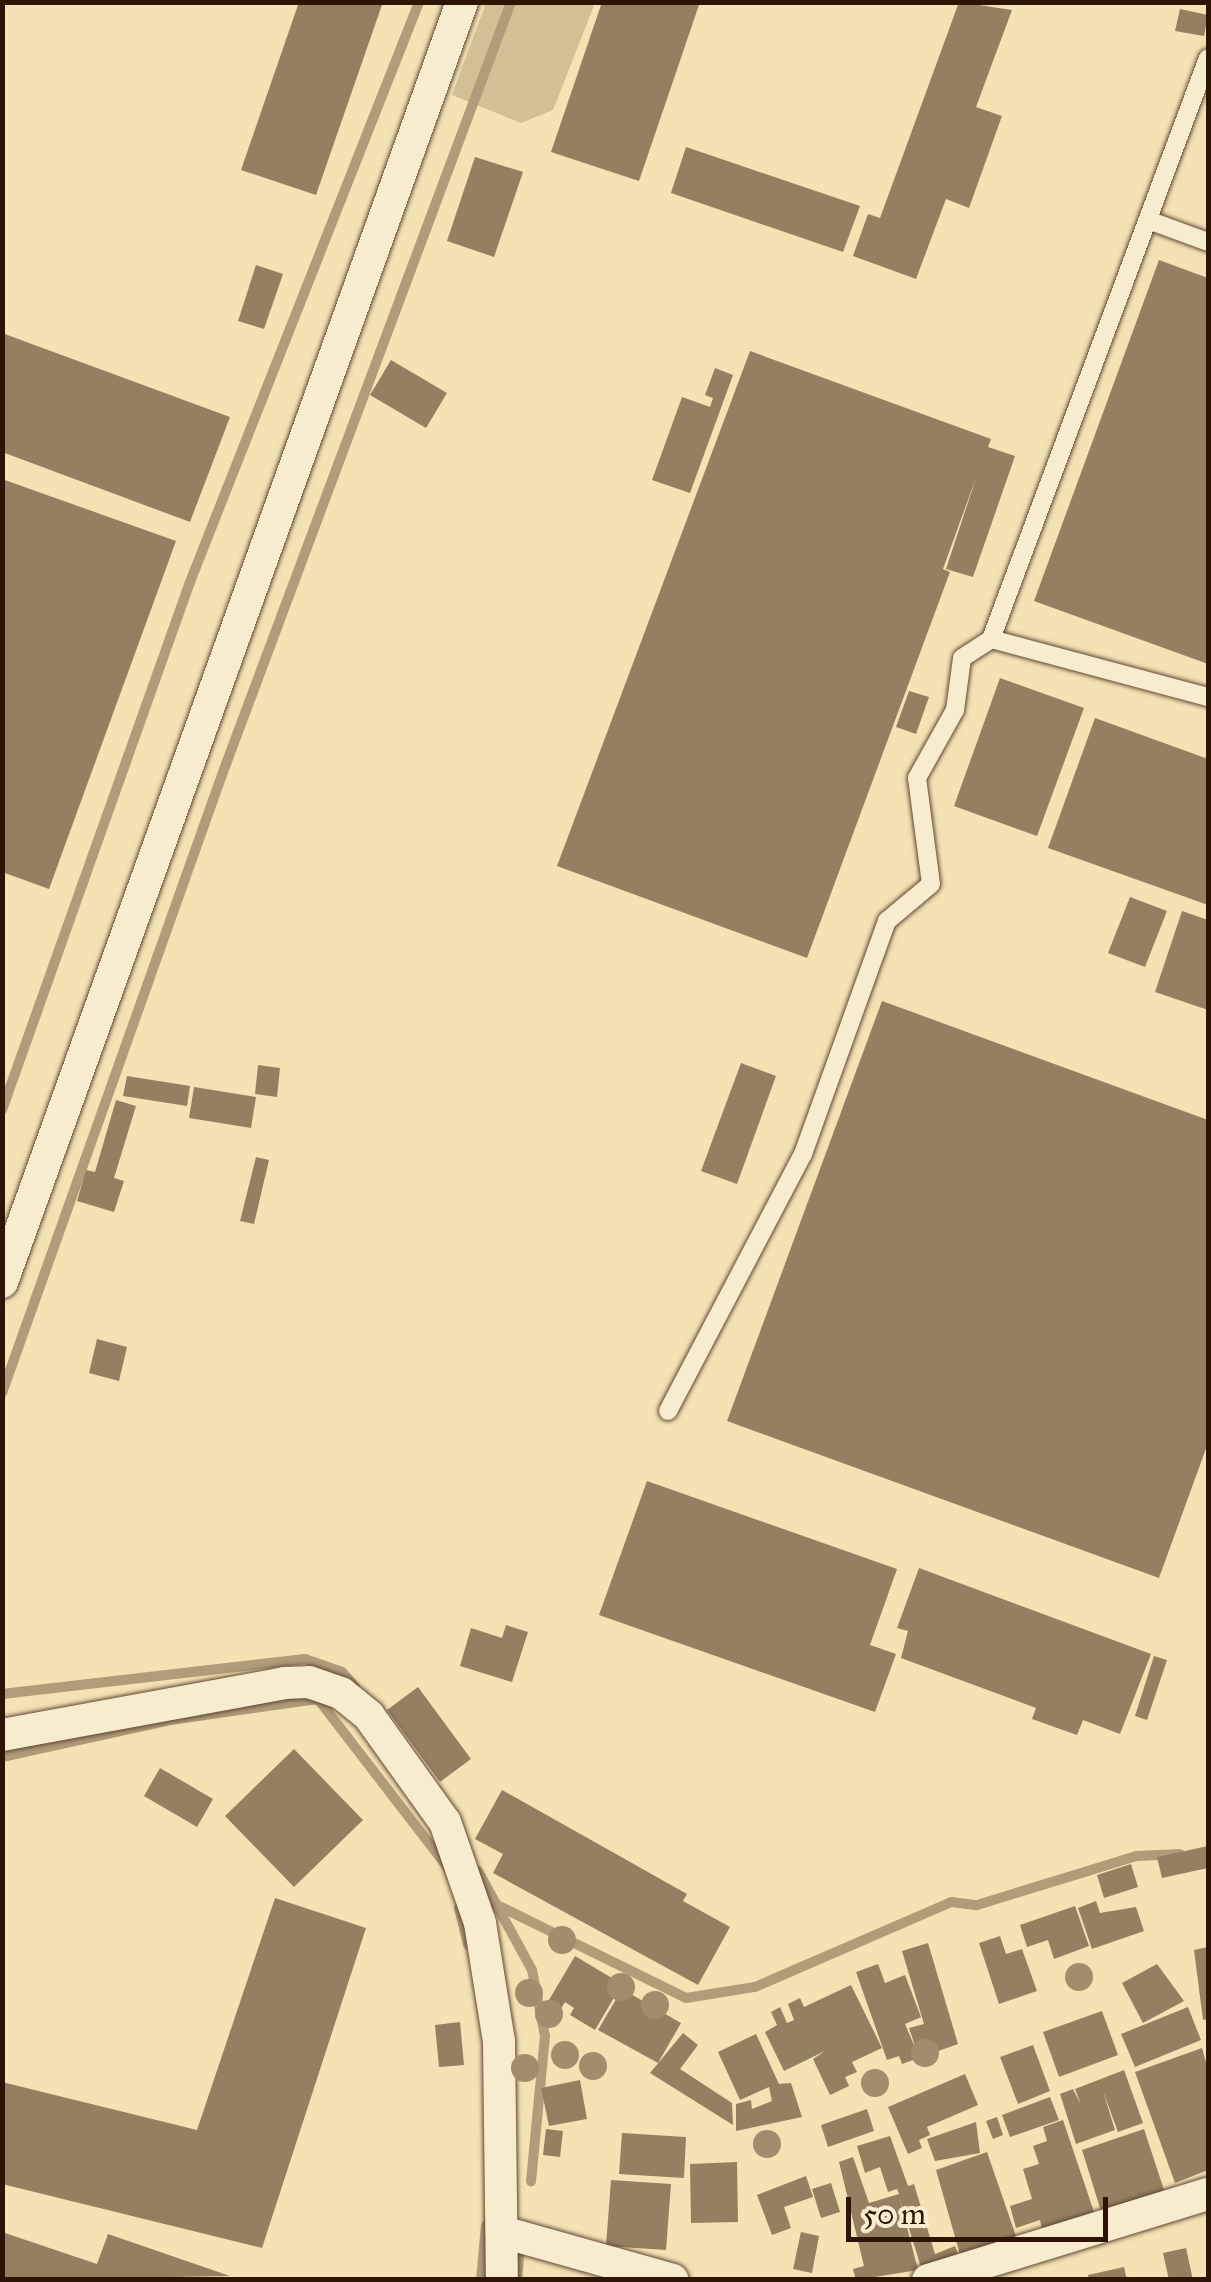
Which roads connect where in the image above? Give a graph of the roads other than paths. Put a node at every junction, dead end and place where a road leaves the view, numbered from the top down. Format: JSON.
{"nodes":[{"id":1,"x":462,"y":2,"type":"edge"},
{"id":2,"x":1208,"y":58,"type":"edge"},
{"id":3,"x":1148,"y":220,"type":"junction"},
{"id":4,"x":1208,"y":242,"type":"edge"},
{"id":5,"x":991,"y":639,"type":"junction"},
{"id":6,"x":1208,"y":698,"type":"edge"},
{"id":7,"x":2,"y":1282,"type":"edge"},
{"id":8,"x":668,"y":1411,"type":"dead end"},
{"id":9,"x":2,"y":1735,"type":"edge"},
{"id":10,"x":1208,"y":2194,"type":"edge"},
{"id":11,"x":506,"y":2232,"type":"junction"},
{"id":12,"x":502,"y":2280,"type":"edge"},
{"id":13,"x":674,"y":2280,"type":"edge"},
{"id":14,"x":928,"y":2280,"type":"edge"}],
"edges":[{"from":1,"to":7,"type":"street"},
{"from":2,"to":3,"type":"lane"},
{"from":3,"to":4,"type":"lane"},
{"from":3,"to":5,"type":"lane"},
{"from":5,"to":6,"type":"lane"},
{"from":5,"to":8,"type":"lane"},
{"from":9,"to":11,"type":"street"},
{"from":10,"to":14,"type":"street"},
{"from":11,"to":12,"type":"street"},
{"from":11,"to":13,"type":"street"}]}
